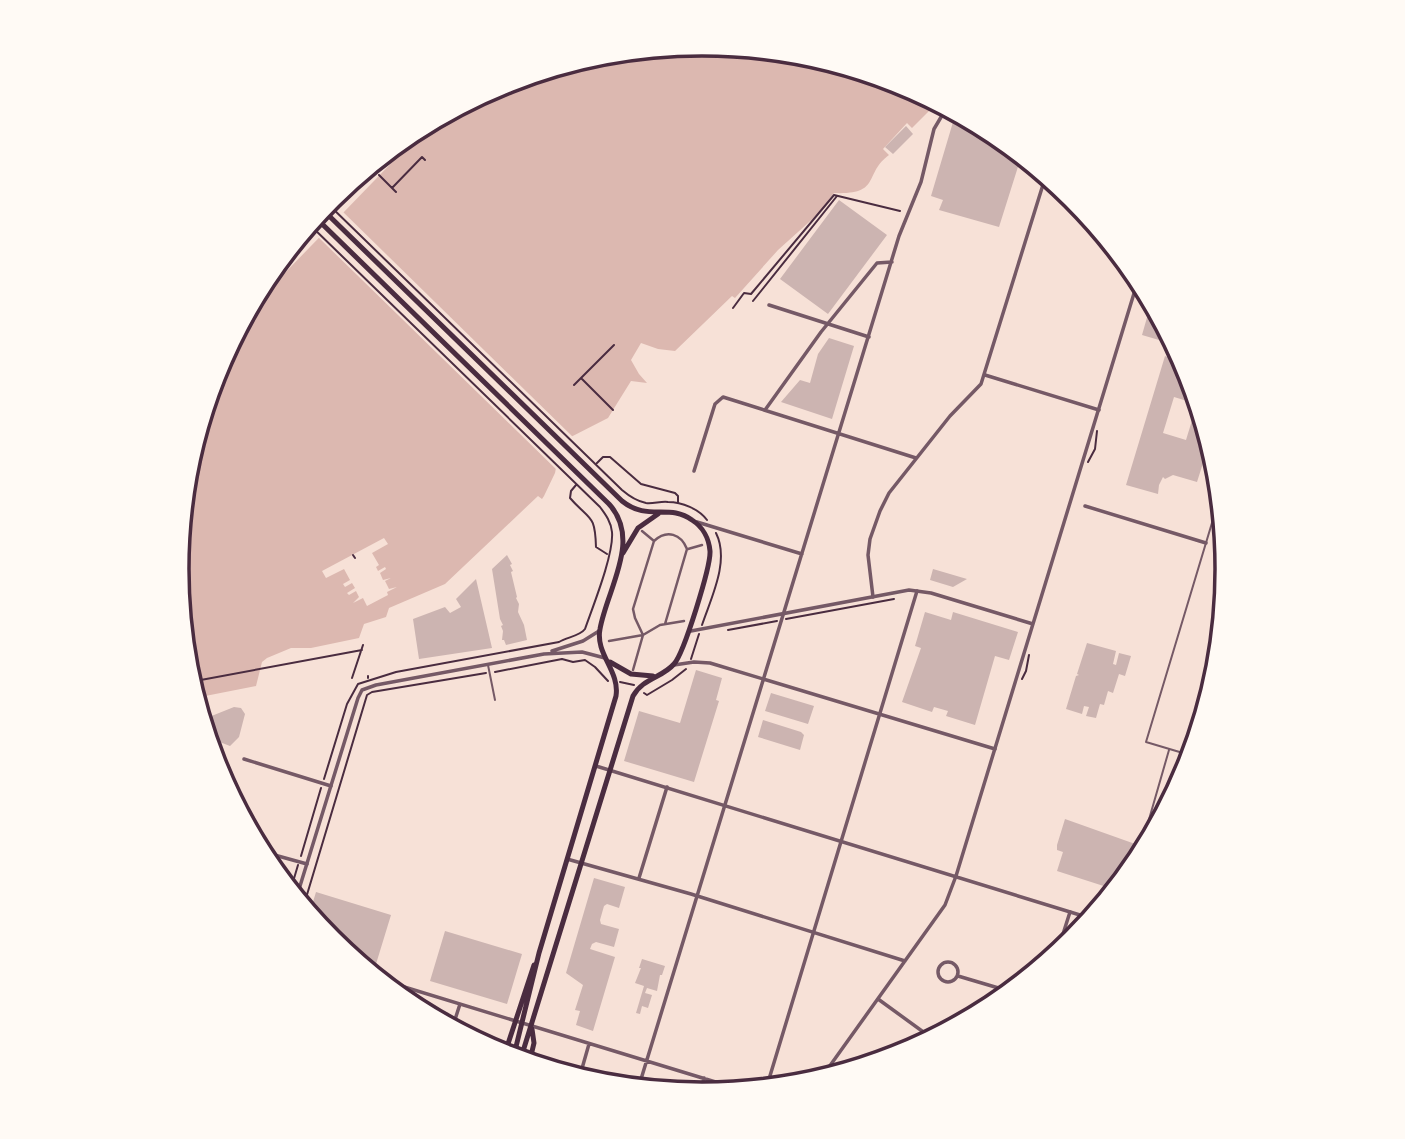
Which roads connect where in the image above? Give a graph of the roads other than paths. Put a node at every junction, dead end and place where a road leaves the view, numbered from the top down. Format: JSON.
{"nodes":[{"id":1,"x":941,"y":115,"type":"edge"},
{"id":2,"x":1043,"y":185,"type":"edge"},
{"id":3,"x":330,"y":216,"type":"edge"},
{"id":4,"x":322,"y":224,"type":"edge"},
{"id":5,"x":892,"y":262,"type":"junction"},
{"id":6,"x":1134,"y":293,"type":"edge"},
{"id":7,"x":769,"y":305,"type":"dead end"},
{"id":8,"x":827,"y":324,"type":"junction"},
{"id":9,"x":869,"y":337,"type":"junction"},
{"id":10,"x":985,"y":374,"type":"junction"},
{"id":11,"x":765,"y":410,"type":"junction"},
{"id":12,"x":1099,"y":410,"type":"junction"},
{"id":13,"x":839,"y":433,"type":"junction"},
{"id":14,"x":916,"y":458,"type":"junction"},
{"id":15,"x":694,"y":471,"type":"dead end"},
{"id":16,"x":1085,"y":506,"type":"dead end"},
{"id":17,"x":660,"y":513,"type":"junction"},
{"id":18,"x":1213,"y":518,"type":"edge"},
{"id":19,"x":695,"y":521,"type":"junction"},
{"id":20,"x":642,"y":531,"type":"dead end"},
{"id":21,"x":654,"y":541,"type":"junction"},
{"id":22,"x":1206,"y":543,"type":"junction"},
{"id":23,"x":702,"y":545,"type":"dead end"},
{"id":24,"x":687,"y":549,"type":"junction"},
{"id":25,"x":802,"y":554,"type":"junction"},
{"id":26,"x":622,"y":555,"type":"junction"},
{"id":27,"x":917,"y":591,"type":"junction"},
{"id":28,"x":873,"y":597,"type":"junction"},
{"id":29,"x":784,"y":612,"type":"junction"},
{"id":30,"x":684,"y":621,"type":"dead end"},
{"id":31,"x":665,"y":624,"type":"junction"},
{"id":32,"x":1033,"y":624,"type":"junction"},
{"id":33,"x":599,"y":631,"type":"junction"},
{"id":34,"x":688,"y":631,"type":"junction"},
{"id":35,"x":643,"y":635,"type":"junction"},
{"id":36,"x":609,"y":641,"type":"dead end"},
{"id":37,"x":544,"y":654,"type":"junction"},
{"id":38,"x":606,"y":659,"type":"junction"},
{"id":39,"x":488,"y":664,"type":"junction"},
{"id":40,"x":672,"y":666,"type":"junction"},
{"id":41,"x":633,"y":670,"type":"dead end"},
{"id":42,"x":657,"y":675,"type":"junction"},
{"id":43,"x":764,"y":679,"type":"junction"},
{"id":44,"x":495,"y":701,"type":"dead end"},
{"id":45,"x":880,"y":714,"type":"junction"},
{"id":46,"x":995,"y":749,"type":"junction"},
{"id":47,"x":1170,"y":749,"type":"junction"},
{"id":48,"x":1182,"y":753,"type":"edge"},
{"id":49,"x":244,"y":760,"type":"dead end"},
{"id":50,"x":596,"y":766,"type":"junction"},
{"id":51,"x":610,"y":770,"type":"junction"},
{"id":52,"x":331,"y":786,"type":"junction"},
{"id":53,"x":667,"y":788,"type":"junction"},
{"id":54,"x":725,"y":805,"type":"junction"},
{"id":55,"x":1148,"y":824,"type":"edge"},
{"id":56,"x":842,"y":841,"type":"junction"},
{"id":57,"x":277,"y":856,"type":"edge"},
{"id":58,"x":567,"y":859,"type":"junction"},
{"id":59,"x":582,"y":863,"type":"junction"},
{"id":60,"x":307,"y":864,"type":"junction"},
{"id":61,"x":956,"y":876,"type":"junction"},
{"id":62,"x":639,"y":878,"type":"junction"},
{"id":63,"x":300,"y":888,"type":"edge"},
{"id":64,"x":697,"y":895,"type":"junction"},
{"id":65,"x":1070,"y":912,"type":"junction"},
{"id":66,"x":1082,"y":916,"type":"edge"},
{"id":67,"x":814,"y":931,"type":"junction"},
{"id":68,"x":1062,"y":936,"type":"edge"},
{"id":69,"x":539,"y":953,"type":"junction"},
{"id":70,"x":905,"y":961,"type":"junction"},
{"id":71,"x":958,"y":976,"type":"junction"},
{"id":72,"x":403,"y":986,"type":"edge"},
{"id":73,"x":999,"y":988,"type":"edge"},
{"id":74,"x":878,"y":999,"type":"junction"},
{"id":75,"x":460,"y":1003,"type":"junction"},
{"id":76,"x":455,"y":1019,"type":"edge"},
{"id":77,"x":515,"y":1020,"type":"junction"},
{"id":78,"x":523,"y":1023,"type":"junction"},
{"id":79,"x":532,"y":1026,"type":"junction"},
{"id":80,"x":924,"y":1033,"type":"edge"},
{"id":81,"x":589,"y":1043,"type":"junction"},
{"id":82,"x":507,"y":1045,"type":"edge"},
{"id":83,"x":516,"y":1048,"type":"edge"},
{"id":84,"x":524,"y":1051,"type":"edge"},
{"id":85,"x":531,"y":1054,"type":"edge"},
{"id":86,"x":647,"y":1061,"type":"junction"},
{"id":87,"x":829,"y":1067,"type":"edge"},
{"id":88,"x":582,"y":1069,"type":"edge"},
{"id":89,"x":704,"y":1078,"type":"junction"},
{"id":90,"x":769,"y":1079,"type":"edge"},
{"id":91,"x":641,"y":1080,"type":"edge"},
{"id":92,"x":703,"y":1083,"type":"edge"},
{"id":93,"x":718,"y":1083,"type":"edge"}],
"edges":[{"from":1,"to":5,"type":"street"},
{"from":2,"to":10,"type":"street"},
{"from":3,"to":17,"type":"main road"},
{"from":4,"to":26,"type":"main road"},
{"from":5,"to":8,"type":"street"},
{"from":5,"to":9,"type":"street"},
{"from":6,"to":12,"type":"street"},
{"from":7,"to":8,"type":"street"},
{"from":8,"to":9,"type":"street"},
{"from":8,"to":11,"type":"street"},
{"from":9,"to":13,"type":"street"},
{"from":10,"to":12,"type":"street"},
{"from":10,"to":14,"type":"street"},
{"from":11,"to":13,"type":"street"},
{"from":11,"to":15,"type":"street"},
{"from":12,"to":32,"type":"street"},
{"from":13,"to":14,"type":"street"},
{"from":13,"to":25,"type":"street"},
{"from":14,"to":28,"type":"street"},
{"from":16,"to":22,"type":"street"},
{"from":17,"to":19,"type":"main road"},
{"from":17,"to":26,"type":"main road"},
{"from":18,"to":22,"type":"lane"},
{"from":19,"to":25,"type":"street"},
{"from":19,"to":34,"type":"main road"},
{"from":20,"to":21,"type":"street"},
{"from":21,"to":24,"type":"street"},
{"from":21,"to":35,"type":"street"},
{"from":22,"to":47,"type":"lane"},
{"from":23,"to":24,"type":"street"},
{"from":24,"to":31,"type":"street"},
{"from":25,"to":29,"type":"street"},
{"from":26,"to":33,"type":"main road"},
{"from":27,"to":28,"type":"street"},
{"from":27,"to":32,"type":"street"},
{"from":27,"to":45,"type":"street"},
{"from":28,"to":29,"type":"street"},
{"from":29,"to":34,"type":"street"},
{"from":29,"to":43,"type":"street"},
{"from":30,"to":31,"type":"street"},
{"from":31,"to":35,"type":"street"},
{"from":32,"to":46,"type":"street"},
{"from":33,"to":37,"type":"street"},
{"from":33,"to":38,"type":"main road"},
{"from":34,"to":40,"type":"main road"},
{"from":35,"to":36,"type":"street"},
{"from":35,"to":41,"type":"street"},
{"from":37,"to":38,"type":"street"},
{"from":37,"to":39,"type":"street"},
{"from":38,"to":42,"type":"main road"},
{"from":38,"to":50,"type":"main road"},
{"from":39,"to":44,"type":"lane"},
{"from":39,"to":52,"type":"street"},
{"from":40,"to":42,"type":"main road"},
{"from":40,"to":43,"type":"street"},
{"from":42,"to":51,"type":"main road"},
{"from":43,"to":45,"type":"street"},
{"from":43,"to":54,"type":"street"},
{"from":45,"to":46,"type":"street"},
{"from":45,"to":56,"type":"street"},
{"from":46,"to":61,"type":"street"},
{"from":47,"to":48,"type":"lane"},
{"from":47,"to":55,"type":"lane"},
{"from":49,"to":52,"type":"street"},
{"from":50,"to":51,"type":"street"},
{"from":50,"to":58,"type":"main road"},
{"from":51,"to":53,"type":"street"},
{"from":51,"to":59,"type":"main road"},
{"from":52,"to":60,"type":"street"},
{"from":53,"to":54,"type":"street"},
{"from":53,"to":62,"type":"street"},
{"from":54,"to":56,"type":"street"},
{"from":54,"to":64,"type":"street"},
{"from":56,"to":61,"type":"street"},
{"from":56,"to":67,"type":"street"},
{"from":57,"to":60,"type":"street"},
{"from":58,"to":59,"type":"street"},
{"from":58,"to":69,"type":"main road"},
{"from":59,"to":62,"type":"street"},
{"from":59,"to":79,"type":"main road"},
{"from":60,"to":63,"type":"street"},
{"from":61,"to":65,"type":"street"},
{"from":61,"to":70,"type":"street"},
{"from":62,"to":64,"type":"street"},
{"from":64,"to":67,"type":"street"},
{"from":64,"to":86,"type":"street"},
{"from":65,"to":66,"type":"street"},
{"from":65,"to":68,"type":"street"},
{"from":67,"to":70,"type":"street"},
{"from":67,"to":90,"type":"street"},
{"from":69,"to":77,"type":"main road"},
{"from":69,"to":78,"type":"main road"},
{"from":70,"to":74,"type":"street"},
{"from":71,"to":71,"type":"street"},
{"from":71,"to":73,"type":"street"},
{"from":72,"to":75,"type":"street"},
{"from":74,"to":80,"type":"street"},
{"from":74,"to":87,"type":"street"},
{"from":75,"to":76,"type":"street"},
{"from":75,"to":77,"type":"street"},
{"from":77,"to":78,"type":"street"},
{"from":77,"to":82,"type":"main road"},
{"from":78,"to":79,"type":"street"},
{"from":78,"to":83,"type":"main road"},
{"from":79,"to":81,"type":"street"},
{"from":79,"to":84,"type":"main road"},
{"from":79,"to":85,"type":"main road"},
{"from":81,"to":86,"type":"street"},
{"from":81,"to":88,"type":"street"},
{"from":86,"to":89,"type":"street"},
{"from":86,"to":91,"type":"street"},
{"from":89,"to":92,"type":"street"},
{"from":89,"to":93,"type":"street"}]}
